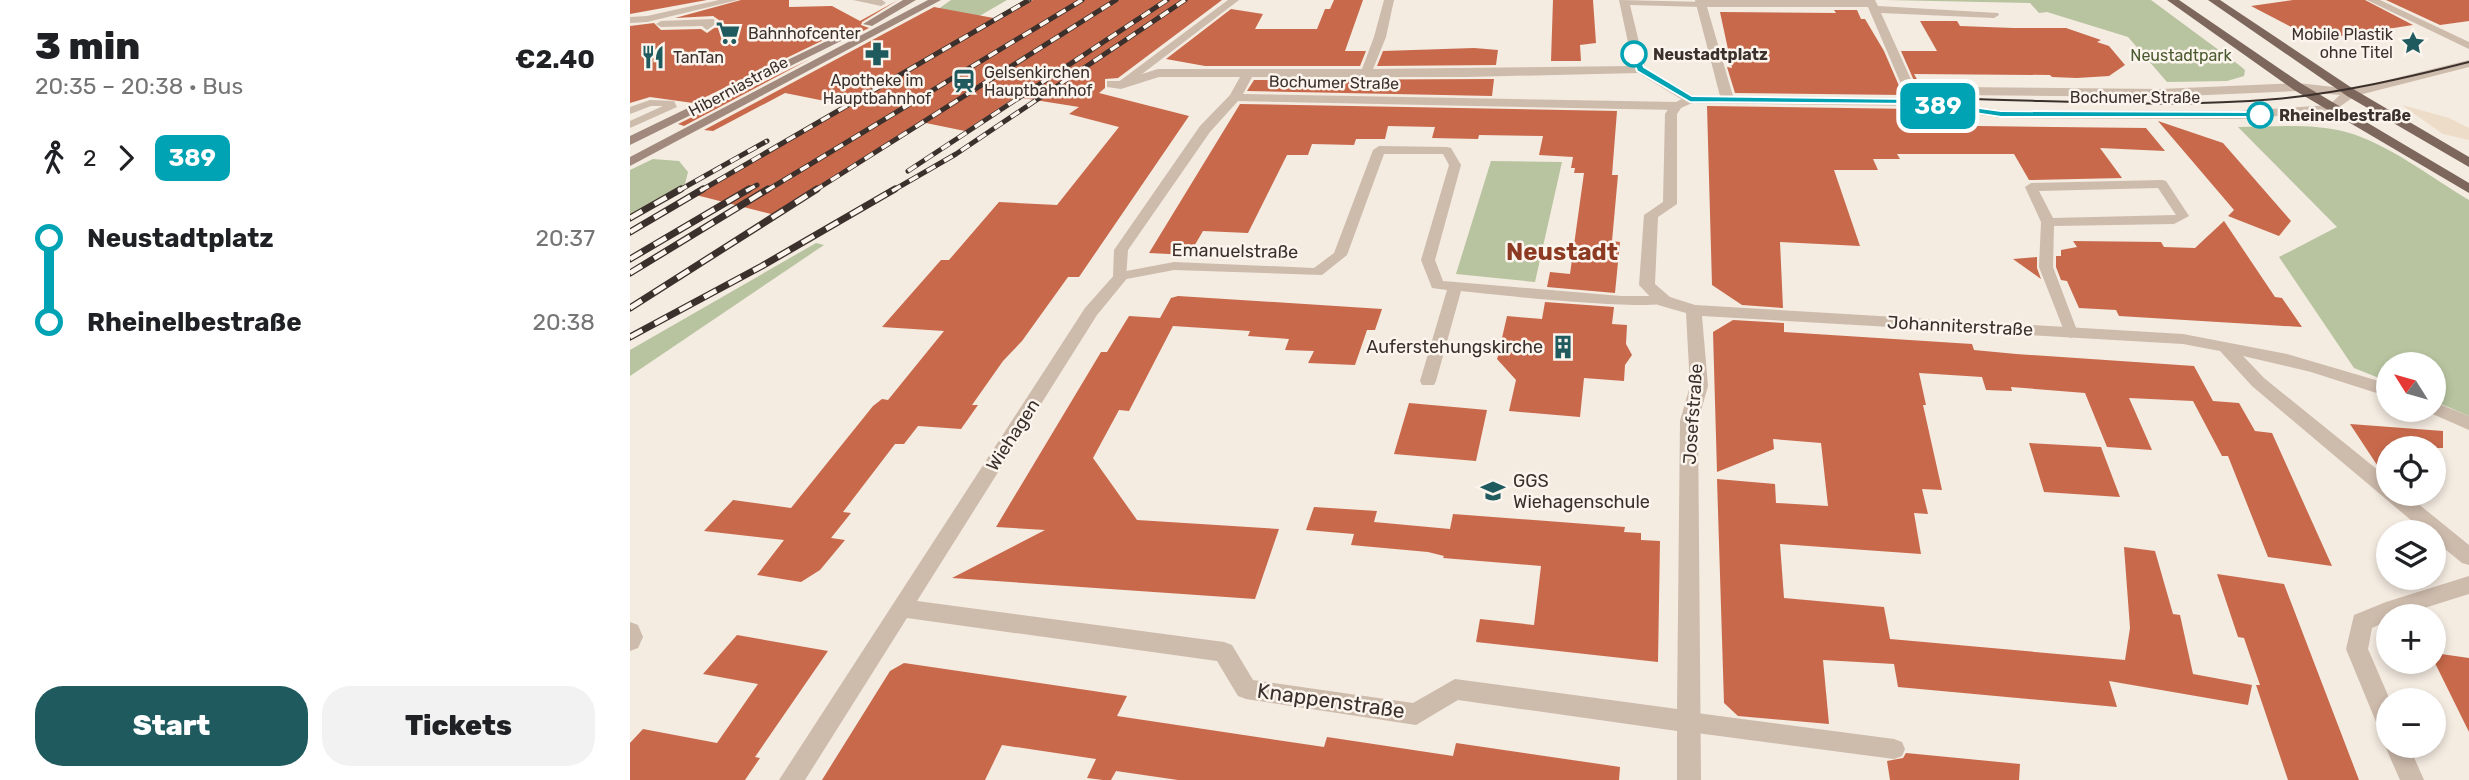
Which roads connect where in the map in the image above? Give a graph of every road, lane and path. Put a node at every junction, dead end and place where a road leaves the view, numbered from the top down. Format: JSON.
{"nodes":[{"id":1,"x":733,"y":0,"type":"edge"},
{"id":2,"x":858,"y":0,"type":"edge"},
{"id":3,"x":1234,"y":0,"type":"edge"},
{"id":4,"x":1389,"y":0,"type":"edge"},
{"id":5,"x":2172,"y":0,"type":"edge"},
{"id":6,"x":2213,"y":0,"type":"edge"},
{"id":7,"x":2372,"y":0,"type":"edge"},
{"id":8,"x":910,"y":1,"type":"edge"},
{"id":9,"x":1625,"y":1,"type":"edge"},
{"id":10,"x":1701,"y":2,"type":"edge"},
{"id":11,"x":932,"y":3,"type":"edge"},
{"id":12,"x":1872,"y":4,"type":"edge"},
{"id":13,"x":872,"y":9,"type":"dead end"},
{"id":14,"x":1994,"y":15,"type":"dead end"},
{"id":15,"x":637,"y":22,"type":"edge"},
{"id":16,"x":707,"y":27,"type":"dead end"},
{"id":17,"x":2469,"y":46,"type":"edge"},
{"id":18,"x":2469,"y":63,"type":"edge"},
{"id":19,"x":1640,"y":69,"type":"junction"},
{"id":20,"x":1248,"y":73,"type":"junction"},
{"id":21,"x":1366,"y":73,"type":"junction"},
{"id":22,"x":1116,"y":84,"type":"joint"},
{"id":23,"x":1463,"y":87,"type":"junction"},
{"id":24,"x":2298,"y":87,"type":"junction"},
{"id":25,"x":2351,"y":93,"type":"junction"},
{"id":26,"x":1235,"y":97,"type":"junction"},
{"id":27,"x":1690,"y":99,"type":"junction"},
{"id":28,"x":1728,"y":101,"type":"junction"},
{"id":29,"x":1915,"y":102,"type":"junction"},
{"id":30,"x":1676,"y":106,"type":"junction"},
{"id":31,"x":2332,"y":108,"type":"junction"},
{"id":32,"x":630,"y":111,"type":"edge"},
{"id":33,"x":630,"y":125,"type":"edge"},
{"id":34,"x":630,"y":141,"type":"edge"},
{"id":35,"x":630,"y":162,"type":"edge"},
{"id":36,"x":2469,"y":163,"type":"edge"},
{"id":37,"x":2469,"y":189,"type":"edge"},
{"id":38,"x":2048,"y":222,"type":"junction"},
{"id":39,"x":1121,"y":275,"type":"junction"},
{"id":40,"x":1455,"y":286,"type":"junction"},
{"id":41,"x":1664,"y":301,"type":"junction"},
{"id":42,"x":1694,"y":310,"type":"junction"},
{"id":43,"x":2071,"y":333,"type":"junction"},
{"id":44,"x":2225,"y":346,"type":"junction"},
{"id":45,"x":1428,"y":381,"type":"dead end"},
{"id":46,"x":2376,"y":386,"type":"edge"},
{"id":47,"x":2446,"y":413,"type":"edge"},
{"id":48,"x":2469,"y":423,"type":"edge"},
{"id":49,"x":2376,"y":480,"type":"edge"},
{"id":50,"x":2408,"y":506,"type":"edge"},
{"id":51,"x":2469,"y":556,"type":"edge"},
{"id":52,"x":2469,"y":585,"type":"edge"},
{"id":53,"x":902,"y":608,"type":"junction"},
{"id":54,"x":630,"y":632,"type":"edge"},
{"id":55,"x":630,"y":641,"type":"edge"},
{"id":56,"x":2376,"y":695,"type":"edge"},
{"id":57,"x":1689,"y":722,"type":"junction"},
{"id":58,"x":1894,"y":749,"type":"dead end"},
{"id":59,"x":2402,"y":758,"type":"edge"},
{"id":60,"x":791,"y":780,"type":"edge"},
{"id":61,"x":1689,"y":780,"type":"edge"},
{"id":62,"x":2412,"y":780,"type":"edge"}],
"edges":[{"from":1,"to":15,"type":"street"},
{"from":2,"to":13,"type":"street"},
{"from":3,"to":22,"type":"lane"},
{"from":4,"to":21,"type":"street"},
{"from":5,"to":24,"type":"main road"},
{"from":6,"to":25,"type":"main road"},
{"from":7,"to":17,"type":"street"},
{"from":8,"to":34,"type":"main road","name":"Hiberniastraße"},
{"from":9,"to":10,"type":"street"},
{"from":9,"to":19,"type":"street"},
{"from":10,"to":12,"type":"street"},
{"from":10,"to":28,"type":"street"},
{"from":11,"to":35,"type":"main road","name":"Hiberniastraße"},
{"from":12,"to":14,"type":"street"},
{"from":12,"to":29,"type":"street"},
{"from":15,"to":16,"type":"street"},
{"from":18,"to":25,"type":"street","name":"Bochumer Straße"},
{"from":19,"to":23,"type":"street","name":"Bochumer Straße"},
{"from":19,"to":27,"type":"street"},
{"from":20,"to":21,"type":"street","name":"Bochumer Straße"},
{"from":20,"to":22,"type":"street","name":"Bochumer Straße"},
{"from":20,"to":26,"type":"street","name":"Bochumer Straße"},
{"from":21,"to":23,"type":"street","name":"Bochumer Straße"},
{"from":23,"to":26,"type":"street","name":"Bochumer Straße"},
{"from":23,"to":30,"type":"street","name":"Bochumer Straße"},
{"from":24,"to":25,"type":"street","name":"Bochumer Straße"},
{"from":24,"to":29,"type":"street","name":"Bochumer Straße"},
{"from":24,"to":31,"type":"main road"},
{"from":25,"to":31,"type":"street","name":"Bochumer Straße"},
{"from":25,"to":36,"type":"main road"},
{"from":26,"to":39,"type":"street","name":"Wiehagen"},
{"from":27,"to":28,"type":"street","name":"Bochumer Straße"},
{"from":27,"to":30,"type":"street"},
{"from":28,"to":29,"type":"street","name":"Bochumer Straße"},
{"from":29,"to":31,"type":"street","name":"Bochumer Straße"},
{"from":30,"to":41,"type":"street"},
{"from":31,"to":37,"type":"main road"},
{"from":32,"to":33,"type":"lane"},
{"from":38,"to":38,"type":"lane"},
{"from":38,"to":43,"type":"lane"},
{"from":39,"to":40,"type":"lane","name":"Emanuelstraße"},
{"from":39,"to":53,"type":"street","name":"Wiehagen"},
{"from":40,"to":41,"type":"lane"},
{"from":40,"to":45,"type":"lane"},
{"from":41,"to":42,"type":"street"},
{"from":42,"to":43,"type":"street","name":"Johanniterstraße"},
{"from":42,"to":57,"type":"street","name":"Josefstraße"},
{"from":43,"to":44,"type":"street","name":"Johanniterstraße"},
{"from":44,"to":46,"type":"street","name":"Johanniterstraße"},
{"from":44,"to":49,"type":"street"},
{"from":47,"to":48,"type":"street"},
{"from":50,"to":51,"type":"street"},
{"from":52,"to":56,"type":"street"},
{"from":53,"to":57,"type":"street","name":"Knappenstraße"},
{"from":53,"to":60,"type":"street","name":"Wiehagen"},
{"from":54,"to":55,"type":"street"},
{"from":57,"to":58,"type":"lane"},
{"from":57,"to":61,"type":"street","name":"Josefstraße"},
{"from":59,"to":62,"type":"street"}]}
